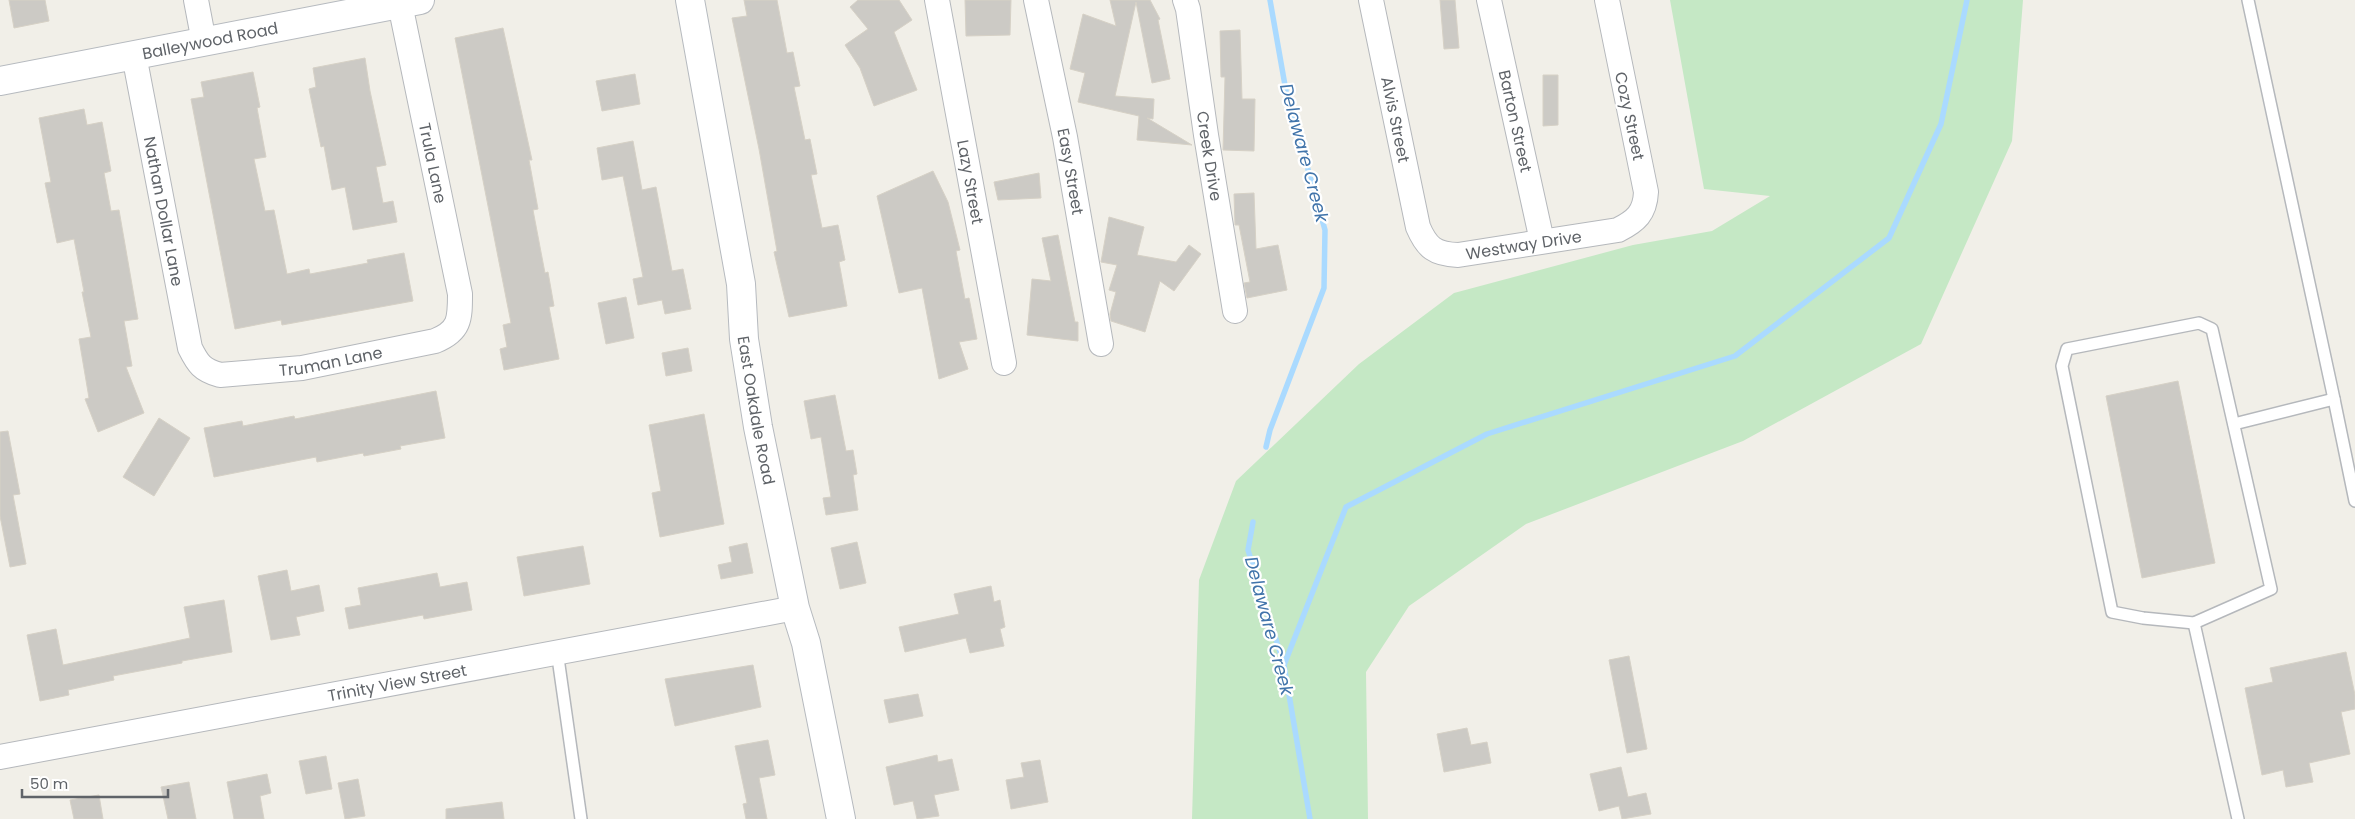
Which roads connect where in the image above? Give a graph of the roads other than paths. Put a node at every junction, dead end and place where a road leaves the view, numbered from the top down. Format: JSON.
{"nodes":[{"id":1,"x":196,"y":0,"type":"edge"},
{"id":2,"x":690,"y":0,"type":"edge"},
{"id":3,"x":937,"y":0,"type":"edge"},
{"id":4,"x":1036,"y":0,"type":"edge"},
{"id":5,"x":1184,"y":0,"type":"edge"},
{"id":6,"x":1371,"y":0,"type":"edge"},
{"id":7,"x":1489,"y":0,"type":"edge"},
{"id":8,"x":1607,"y":0,"type":"edge"},
{"id":9,"x":2248,"y":0,"type":"edge"},
{"id":10,"x":410,"y":2,"type":"edge"},
{"id":11,"x":204,"y":42,"type":"junction"},
{"id":12,"x":134,"y":55,"type":"junction"},
{"id":13,"x":0,"y":81,"type":"edge"},
{"id":14,"x":1628,"y":225,"type":"joint"},
{"id":15,"x":1423,"y":239,"type":"joint"},
{"id":16,"x":1542,"y":241,"type":"junction"},
{"id":17,"x":1235,"y":311,"type":"dead end"},
{"id":18,"x":458,"y":322,"type":"joint"},
{"id":19,"x":1101,"y":344,"type":"dead end"},
{"id":20,"x":1004,"y":363,"type":"dead end"},
{"id":21,"x":198,"y":365,"type":"joint"},
{"id":22,"x":2334,"y":399,"type":"junction"},
{"id":23,"x":2234,"y":424,"type":"junction"},
{"id":24,"x":2355,"y":501,"type":"edge"},
{"id":25,"x":795,"y":608,"type":"junction"},
{"id":26,"x":2194,"y":623,"type":"junction"},
{"id":27,"x":557,"y":651,"type":"junction"},
{"id":28,"x":0,"y":757,"type":"edge"},
{"id":29,"x":582,"y":819,"type":"edge"},
{"id":30,"x":842,"y":819,"type":"edge"},
{"id":31,"x":2238,"y":819,"type":"edge"}],
"edges":[{"from":1,"to":11,"type":"street"},
{"from":2,"to":25,"type":"street","name":"East Oakdale Road"},
{"from":3,"to":20,"type":"street","name":"Lazy Street"},
{"from":4,"to":19,"type":"street","name":"Easy Street"},
{"from":5,"to":17,"type":"street","name":"Creek Drive"},
{"from":6,"to":15,"type":"street","name":"Alvis Street"},
{"from":7,"to":16,"type":"street","name":"Barton Street"},
{"from":8,"to":14,"type":"street","name":"Cozy Street"},
{"from":9,"to":22,"type":"lane"},
{"from":10,"to":11,"type":"street","name":"Balleywood Road"},
{"from":10,"to":18,"type":"street","name":"Trula Lane"},
{"from":11,"to":12,"type":"street","name":"Balleywood Road"},
{"from":12,"to":13,"type":"street","name":"Balleywood Road"},
{"from":12,"to":21,"type":"street","name":"Nathan Dollar Lane"},
{"from":14,"to":16,"type":"street","name":"Westway Drive"},
{"from":15,"to":16,"type":"street","name":"Westway Drive"},
{"from":18,"to":21,"type":"street","name":"Truman Lane"},
{"from":22,"to":23,"type":"lane"},
{"from":22,"to":24,"type":"lane"},
{"from":23,"to":26,"type":"lane"},
{"from":23,"to":26,"type":"lane"},
{"from":25,"to":27,"type":"street","name":"Trinity View Street"},
{"from":25,"to":30,"type":"street","name":"East Oakdale Road"},
{"from":26,"to":31,"type":"lane"},
{"from":27,"to":28,"type":"street","name":"Trinity View Street"},
{"from":27,"to":29,"type":"lane"}]}
